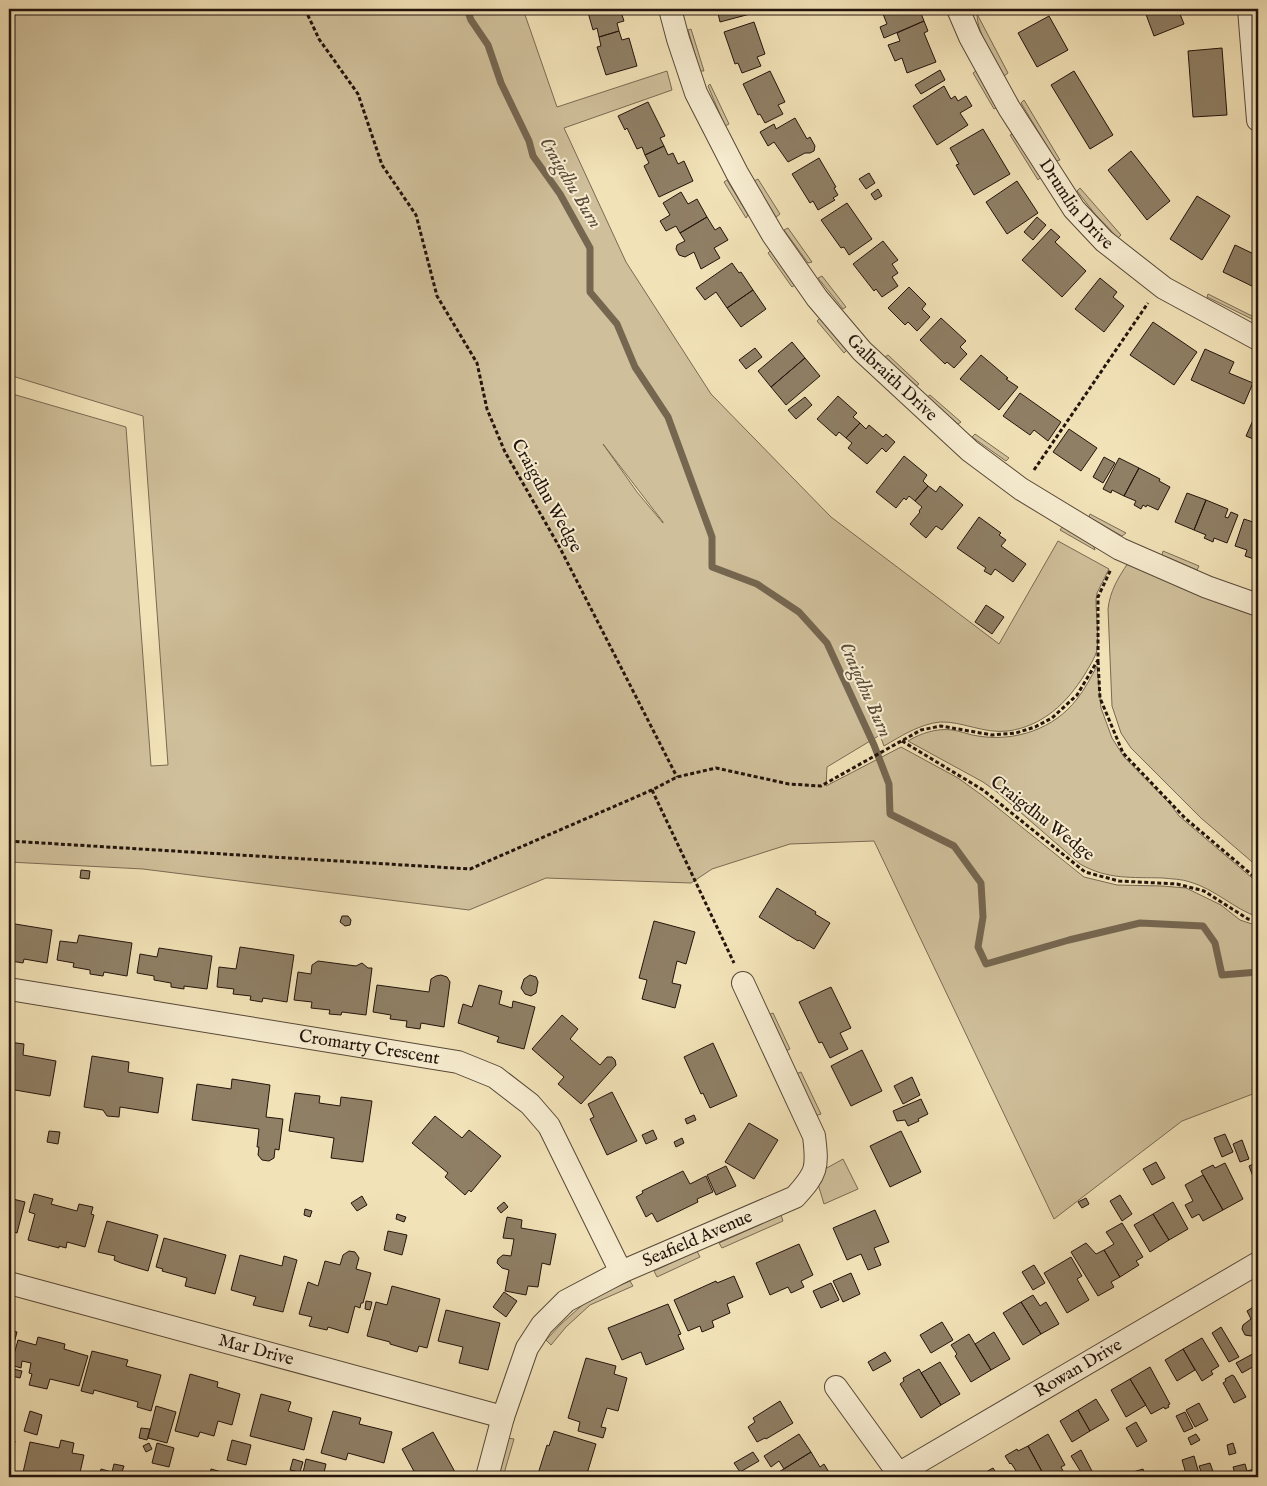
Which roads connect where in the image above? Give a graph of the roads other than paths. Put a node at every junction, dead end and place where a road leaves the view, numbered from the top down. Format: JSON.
{"nodes":[{"id":1,"x":670,"y":9,"type":"edge"},
{"id":2,"x":958,"y":9,"type":"edge"},
{"id":3,"x":1250,"y":9,"type":"edge"},
{"id":4,"x":1258,"y":120,"type":"edge"},
{"id":5,"x":1258,"y":339,"type":"edge"},
{"id":6,"x":1258,"y":605,"type":"edge"},
{"id":7,"x":739,"y":974,"type":"road end"},
{"id":8,"x":9,"y":989,"type":"edge"},
{"id":9,"x":1258,"y":1263,"type":"edge"},
{"id":10,"x":621,"y":1272,"type":"junction"},
{"id":11,"x":9,"y":1283,"type":"edge"},
{"id":12,"x":836,"y":1387,"type":"dead end"},
{"id":13,"x":503,"y":1417,"type":"junction"},
{"id":14,"x":899,"y":1475,"type":"edge"},
{"id":15,"x":487,"y":1477,"type":"edge"}],
"edges":[{"from":1,"to":6,"type":"street","name":"Galbraith Drive"},
{"from":2,"to":5,"type":"street","name":"Drumlin Drive"},
{"from":3,"to":4,"type":"street"},
{"from":7,"to":10,"type":"street","name":"Seafield Avenue"},
{"from":8,"to":10,"type":"street","name":"Cromarty Crescent"},
{"from":9,"to":14,"type":"street","name":"Rowan Drive"},
{"from":10,"to":13,"type":"street","name":"Seafield Avenue"},
{"from":11,"to":13,"type":"street","name":"Mar Drive"},
{"from":12,"to":14,"type":"street"},
{"from":13,"to":15,"type":"street","name":"Seafield Avenue"}]}
